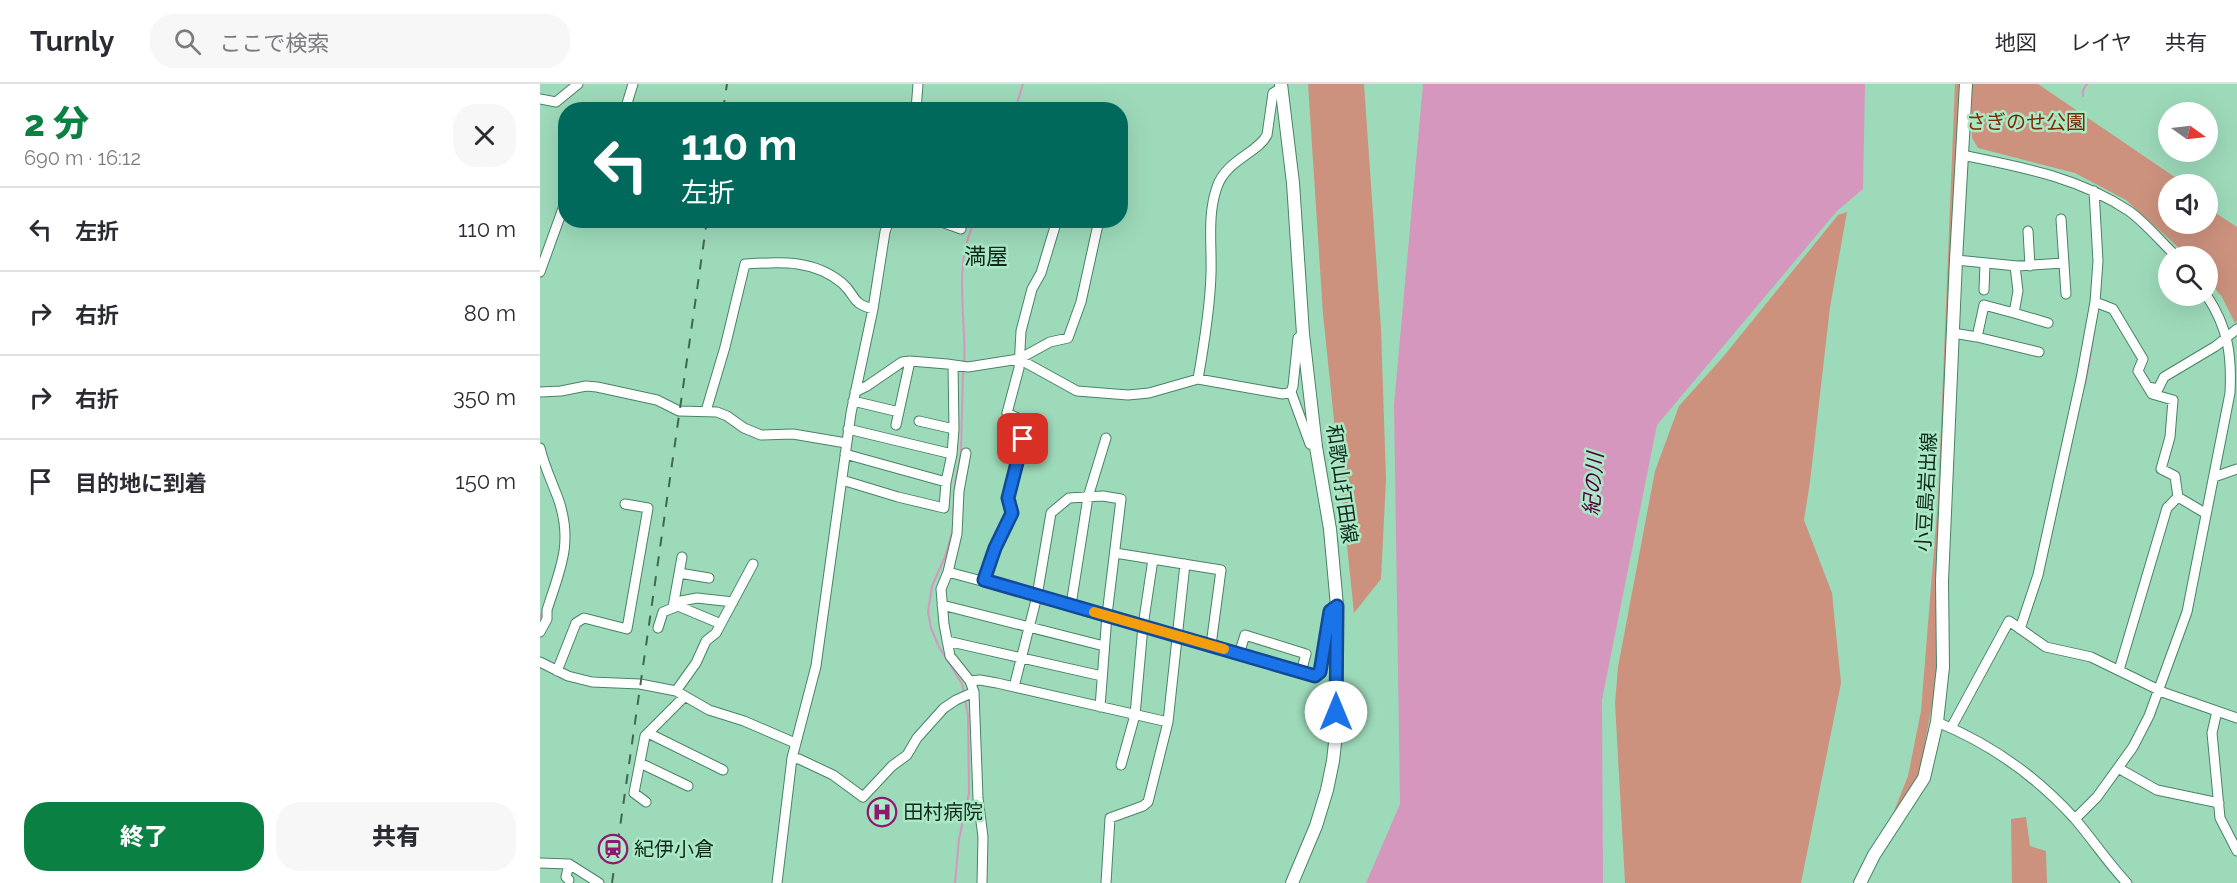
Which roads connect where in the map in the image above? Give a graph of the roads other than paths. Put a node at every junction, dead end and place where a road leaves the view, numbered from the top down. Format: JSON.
{"nodes":[{"id":1,"x":578,"y":84,"type":"edge"},
{"id":2,"x":633,"y":84,"type":"edge"},
{"id":3,"x":918,"y":84,"type":"edge"},
{"id":4,"x":1966,"y":84,"type":"edge"},
{"id":5,"x":1281,"y":86,"type":"edge"},
{"id":6,"x":540,"y":99,"type":"edge"},
{"id":7,"x":627,"y":102,"type":"edge"},
{"id":8,"x":916,"y":102,"type":"edge"},
{"id":9,"x":1962,"y":154,"type":"junction"},
{"id":10,"x":2094,"y":191,"type":"junction"},
{"id":11,"x":2061,"y":219,"type":"dead end"},
{"id":12,"x":558,"y":222,"type":"edge"},
{"id":13,"x":887,"y":228,"type":"edge"},
{"id":14,"x":1055,"y":228,"type":"edge"},
{"id":15,"x":1097,"y":228,"type":"edge"},
{"id":16,"x":2028,"y":231,"type":"dead end"},
{"id":17,"x":2166,"y":246,"type":"edge"},
{"id":18,"x":1956,"y":260,"type":"junction"},
{"id":19,"x":2064,"y":263,"type":"junction"},
{"id":20,"x":1985,"y":264,"type":"junction"},
{"id":21,"x":2015,"y":266,"type":"junction"},
{"id":22,"x":2030,"y":266,"type":"junction"},
{"id":23,"x":540,"y":272,"type":"edge"},
{"id":24,"x":1984,"y":290,"type":"dead end"},
{"id":25,"x":2066,"y":294,"type":"dead end"},
{"id":26,"x":2095,"y":302,"type":"junction"},
{"id":27,"x":2214,"y":306,"type":"edge"},
{"id":28,"x":873,"y":309,"type":"junction"},
{"id":29,"x":2014,"y":313,"type":"junction"},
{"id":30,"x":2048,"y":323,"type":"dead end"},
{"id":31,"x":2237,"y":328,"type":"edge"},
{"id":32,"x":1953,"y":333,"type":"junction"},
{"id":33,"x":1303,"y":334,"type":"junction"},
{"id":34,"x":1977,"y":337,"type":"junction"},
{"id":35,"x":2226,"y":337,"type":"junction"},
{"id":36,"x":2039,"y":352,"type":"dead end"},
{"id":37,"x":1019,"y":359,"type":"junction"},
{"id":38,"x":910,"y":361,"type":"junction"},
{"id":39,"x":960,"y":366,"type":"junction"},
{"id":40,"x":1198,"y":379,"type":"junction"},
{"id":41,"x":2148,"y":387,"type":"junction"},
{"id":42,"x":540,"y":392,"type":"edge"},
{"id":43,"x":1291,"y":392,"type":"junction"},
{"id":44,"x":854,"y":396,"type":"junction"},
{"id":45,"x":706,"y":411,"type":"junction"},
{"id":46,"x":899,"y":412,"type":"junction"},
{"id":47,"x":919,"y":421,"type":"dead end"},
{"id":48,"x":896,"y":425,"type":"dead end"},
{"id":49,"x":848,"y":429,"type":"junction"},
{"id":50,"x":954,"y":429,"type":"junction"},
{"id":51,"x":1106,"y":438,"type":"dead end"},
{"id":52,"x":846,"y":443,"type":"junction"},
{"id":53,"x":1316,"y":447,"type":"junction"},
{"id":54,"x":540,"y":448,"type":"edge"},
{"id":55,"x":966,"y":453,"type":"dead end"},
{"id":56,"x":845,"y":454,"type":"junction"},
{"id":57,"x":952,"y":454,"type":"junction"},
{"id":58,"x":2237,"y":470,"type":"edge"},
{"id":59,"x":2214,"y":477,"type":"junction"},
{"id":60,"x":842,"y":480,"type":"junction"},
{"id":61,"x":946,"y":482,"type":"junction"},
{"id":62,"x":1088,"y":497,"type":"junction"},
{"id":63,"x":2178,"y":497,"type":"junction"},
{"id":64,"x":625,"y":504,"type":"dead end"},
{"id":65,"x":2205,"y":513,"type":"junction"},
{"id":66,"x":1115,"y":553,"type":"junction"},
{"id":67,"x":682,"y":557,"type":"dead end"},
{"id":68,"x":1153,"y":559,"type":"junction"},
{"id":69,"x":753,"y":564,"type":"dead end"},
{"id":70,"x":1185,"y":564,"type":"junction"},
{"id":71,"x":948,"y":572,"type":"junction"},
{"id":72,"x":679,"y":573,"type":"junction"},
{"id":73,"x":709,"y":578,"type":"dead end"},
{"id":74,"x":984,"y":580,"type":"junction"},
{"id":75,"x":1036,"y":596,"type":"junction"},
{"id":76,"x":733,"y":602,"type":"junction"},
{"id":77,"x":942,"y":605,"type":"junction"},
{"id":78,"x":1071,"y":605,"type":"junction"},
{"id":79,"x":675,"y":606,"type":"junction"},
{"id":80,"x":1337,"y":606,"type":"junction"},
{"id":81,"x":1107,"y":615,"type":"junction"},
{"id":82,"x":721,"y":624,"type":"junction"},
{"id":83,"x":1143,"y":626,"type":"junction"},
{"id":84,"x":1029,"y":627,"type":"junction"},
{"id":85,"x":658,"y":628,"type":"dead end"},
{"id":86,"x":2019,"y":629,"type":"junction"},
{"id":87,"x":540,"y":632,"type":"edge"},
{"id":88,"x":1176,"y":636,"type":"junction"},
{"id":89,"x":947,"y":641,"type":"junction"},
{"id":90,"x":1211,"y":645,"type":"junction"},
{"id":91,"x":1104,"y":646,"type":"junction"},
{"id":92,"x":1239,"y":654,"type":"junction"},
{"id":93,"x":1021,"y":657,"type":"junction"},
{"id":94,"x":540,"y":662,"type":"edge"},
{"id":95,"x":557,"y":670,"type":"junction"},
{"id":96,"x":2119,"y":670,"type":"junction"},
{"id":97,"x":1301,"y":672,"type":"junction"},
{"id":98,"x":1102,"y":676,"type":"junction"},
{"id":99,"x":970,"y":681,"type":"junction"},
{"id":100,"x":1014,"y":687,"type":"junction"},
{"id":101,"x":2158,"y":689,"type":"junction"},
{"id":102,"x":972,"y":692,"type":"junction"},
{"id":103,"x":680,"y":694,"type":"junction"},
{"id":104,"x":1100,"y":707,"type":"junction"},
{"id":105,"x":2217,"y":711,"type":"junction"},
{"id":106,"x":1135,"y":715,"type":"junction"},
{"id":107,"x":2237,"y":718,"type":"edge"},
{"id":108,"x":1168,"y":722,"type":"junction"},
{"id":109,"x":1936,"y":722,"type":"junction"},
{"id":110,"x":1951,"y":728,"type":"junction"},
{"id":111,"x":648,"y":733,"type":"junction"},
{"id":112,"x":795,"y":743,"type":"junction"},
{"id":113,"x":792,"y":758,"type":"junction"},
{"id":114,"x":640,"y":763,"type":"junction"},
{"id":115,"x":1121,"y":765,"type":"dead end"},
{"id":116,"x":2118,"y":768,"type":"junction"},
{"id":117,"x":723,"y":770,"type":"dead end"},
{"id":118,"x":688,"y":786,"type":"dead end"},
{"id":119,"x":645,"y":802,"type":"dead end"},
{"id":120,"x":2219,"y":803,"type":"junction"},
{"id":121,"x":2075,"y":819,"type":"junction"},
{"id":122,"x":2237,"y":851,"type":"edge"},
{"id":123,"x":540,"y":863,"type":"edge"},
{"id":124,"x":569,"y":864,"type":"junction"},
{"id":125,"x":1863,"y":880,"type":"edge"},
{"id":126,"x":570,"y":882,"type":"edge"},
{"id":127,"x":599,"y":883,"type":"edge"},
{"id":128,"x":777,"y":883,"type":"edge"},
{"id":129,"x":982,"y":883,"type":"edge"},
{"id":130,"x":1106,"y":883,"type":"edge"},
{"id":131,"x":1292,"y":883,"type":"edge"},
{"id":132,"x":2127,"y":883,"type":"edge"}],
"edges":[{"from":1,"to":6,"type":"street"},
{"from":2,"to":7,"type":"street"},
{"from":3,"to":8,"type":"street"},
{"from":4,"to":9,"type":"main road","name":"小豆島岩出線"},
{"from":5,"to":33,"type":"main road","name":"和歌山打田線"},
{"from":5,"to":40,"type":"street"},
{"from":9,"to":10,"type":"street"},
{"from":9,"to":18,"type":"main road","name":"小豆島岩出線"},
{"from":10,"to":17,"type":"street"},
{"from":10,"to":26,"type":"street"},
{"from":11,"to":19,"type":"street"},
{"from":12,"to":23,"type":"street"},
{"from":13,"to":28,"type":"street"},
{"from":14,"to":37,"type":"street"},
{"from":15,"to":37,"type":"street"},
{"from":16,"to":22,"type":"street"},
{"from":18,"to":20,"type":"street"},
{"from":18,"to":32,"type":"main road","name":"小豆島岩出線"},
{"from":19,"to":22,"type":"street"},
{"from":19,"to":25,"type":"street"},
{"from":20,"to":21,"type":"street"},
{"from":20,"to":24,"type":"street"},
{"from":21,"to":22,"type":"street"},
{"from":21,"to":29,"type":"street"},
{"from":26,"to":41,"type":"street"},
{"from":26,"to":86,"type":"street"},
{"from":27,"to":35,"type":"street"},
{"from":28,"to":44,"type":"street"},
{"from":28,"to":45,"type":"street"},
{"from":29,"to":30,"type":"street"},
{"from":29,"to":34,"type":"street"},
{"from":31,"to":35,"type":"street"},
{"from":32,"to":34,"type":"street"},
{"from":32,"to":109,"type":"main road","name":"小豆島岩出線"},
{"from":33,"to":43,"type":"street"},
{"from":33,"to":53,"type":"main road","name":"和歌山打田線"},
{"from":34,"to":36,"type":"street"},
{"from":35,"to":41,"type":"street"},
{"from":35,"to":59,"type":"street"},
{"from":37,"to":39,"type":"street"},
{"from":37,"to":40,"type":"street"},
{"from":37,"to":74,"type":"street"},
{"from":38,"to":39,"type":"street"},
{"from":38,"to":44,"type":"street"},
{"from":38,"to":46,"type":"street"},
{"from":39,"to":50,"type":"street"},
{"from":40,"to":43,"type":"street"},
{"from":41,"to":63,"type":"street"},
{"from":42,"to":45,"type":"street"},
{"from":43,"to":53,"type":"street"},
{"from":44,"to":46,"type":"street"},
{"from":44,"to":49,"type":"street"},
{"from":45,"to":52,"type":"street"},
{"from":46,"to":48,"type":"street"},
{"from":47,"to":50,"type":"street"},
{"from":49,"to":52,"type":"street"},
{"from":49,"to":57,"type":"street"},
{"from":50,"to":57,"type":"street"},
{"from":51,"to":62,"type":"street"},
{"from":52,"to":56,"type":"street"},
{"from":53,"to":80,"type":"main road","name":"和歌山打田線"},
{"from":54,"to":87,"type":"street"},
{"from":55,"to":71,"type":"street"},
{"from":56,"to":60,"type":"street"},
{"from":56,"to":61,"type":"street"},
{"from":57,"to":61,"type":"street"},
{"from":58,"to":59,"type":"street"},
{"from":59,"to":65,"type":"street"},
{"from":60,"to":61,"type":"street"},
{"from":60,"to":112,"type":"street"},
{"from":62,"to":66,"type":"street"},
{"from":62,"to":75,"type":"street"},
{"from":62,"to":78,"type":"street"},
{"from":63,"to":65,"type":"street"},
{"from":63,"to":96,"type":"street"},
{"from":64,"to":95,"type":"street"},
{"from":65,"to":101,"type":"street"},
{"from":66,"to":68,"type":"street"},
{"from":66,"to":81,"type":"street"},
{"from":67,"to":72,"type":"street"},
{"from":68,"to":70,"type":"street"},
{"from":68,"to":83,"type":"street"},
{"from":69,"to":76,"type":"street"},
{"from":70,"to":88,"type":"street"},
{"from":70,"to":90,"type":"street"},
{"from":71,"to":74,"type":"street"},
{"from":71,"to":77,"type":"street"},
{"from":72,"to":73,"type":"street"},
{"from":72,"to":79,"type":"street"},
{"from":74,"to":75,"type":"street"},
{"from":75,"to":78,"type":"street"},
{"from":75,"to":84,"type":"street"},
{"from":76,"to":79,"type":"street"},
{"from":76,"to":82,"type":"street"},
{"from":77,"to":84,"type":"street"},
{"from":77,"to":89,"type":"street"},
{"from":78,"to":81,"type":"street"},
{"from":79,"to":82,"type":"street"},
{"from":79,"to":85,"type":"street"},
{"from":80,"to":97,"type":"street"},
{"from":80,"to":131,"type":"main road","name":"和歌山打田線"},
{"from":81,"to":83,"type":"street"},
{"from":81,"to":91,"type":"street"},
{"from":82,"to":103,"type":"street"},
{"from":83,"to":88,"type":"street"},
{"from":83,"to":106,"type":"street"},
{"from":84,"to":91,"type":"street"},
{"from":84,"to":93,"type":"street"},
{"from":86,"to":96,"type":"street"},
{"from":86,"to":110,"type":"street"},
{"from":88,"to":90,"type":"street"},
{"from":88,"to":108,"type":"street"},
{"from":89,"to":93,"type":"street"},
{"from":89,"to":99,"type":"street"},
{"from":90,"to":92,"type":"street"},
{"from":91,"to":98,"type":"street"},
{"from":92,"to":97,"type":"street"},
{"from":92,"to":97,"type":"street"},
{"from":93,"to":98,"type":"street"},
{"from":93,"to":100,"type":"street"},
{"from":94,"to":95,"type":"street"},
{"from":95,"to":103,"type":"street"},
{"from":96,"to":101,"type":"street"},
{"from":98,"to":104,"type":"street"},
{"from":99,"to":100,"type":"street"},
{"from":99,"to":102,"type":"street"},
{"from":100,"to":104,"type":"street"},
{"from":101,"to":105,"type":"street"},
{"from":101,"to":116,"type":"street"},
{"from":102,"to":113,"type":"street"},
{"from":102,"to":129,"type":"street"},
{"from":103,"to":111,"type":"street"},
{"from":103,"to":112,"type":"street"},
{"from":104,"to":106,"type":"street"},
{"from":105,"to":107,"type":"street"},
{"from":105,"to":120,"type":"street"},
{"from":106,"to":108,"type":"street"},
{"from":106,"to":115,"type":"street"},
{"from":108,"to":130,"type":"street"},
{"from":109,"to":110,"type":"street"},
{"from":109,"to":125,"type":"main road","name":"小豆島岩出線"},
{"from":110,"to":121,"type":"street"},
{"from":111,"to":114,"type":"street"},
{"from":111,"to":117,"type":"street"},
{"from":112,"to":113,"type":"street"},
{"from":113,"to":128,"type":"street"},
{"from":114,"to":118,"type":"street"},
{"from":114,"to":119,"type":"street"},
{"from":116,"to":120,"type":"street"},
{"from":116,"to":121,"type":"street"},
{"from":120,"to":122,"type":"street"},
{"from":121,"to":132,"type":"street"},
{"from":123,"to":124,"type":"street"},
{"from":124,"to":126,"type":"street"},
{"from":124,"to":127,"type":"street"}]}
